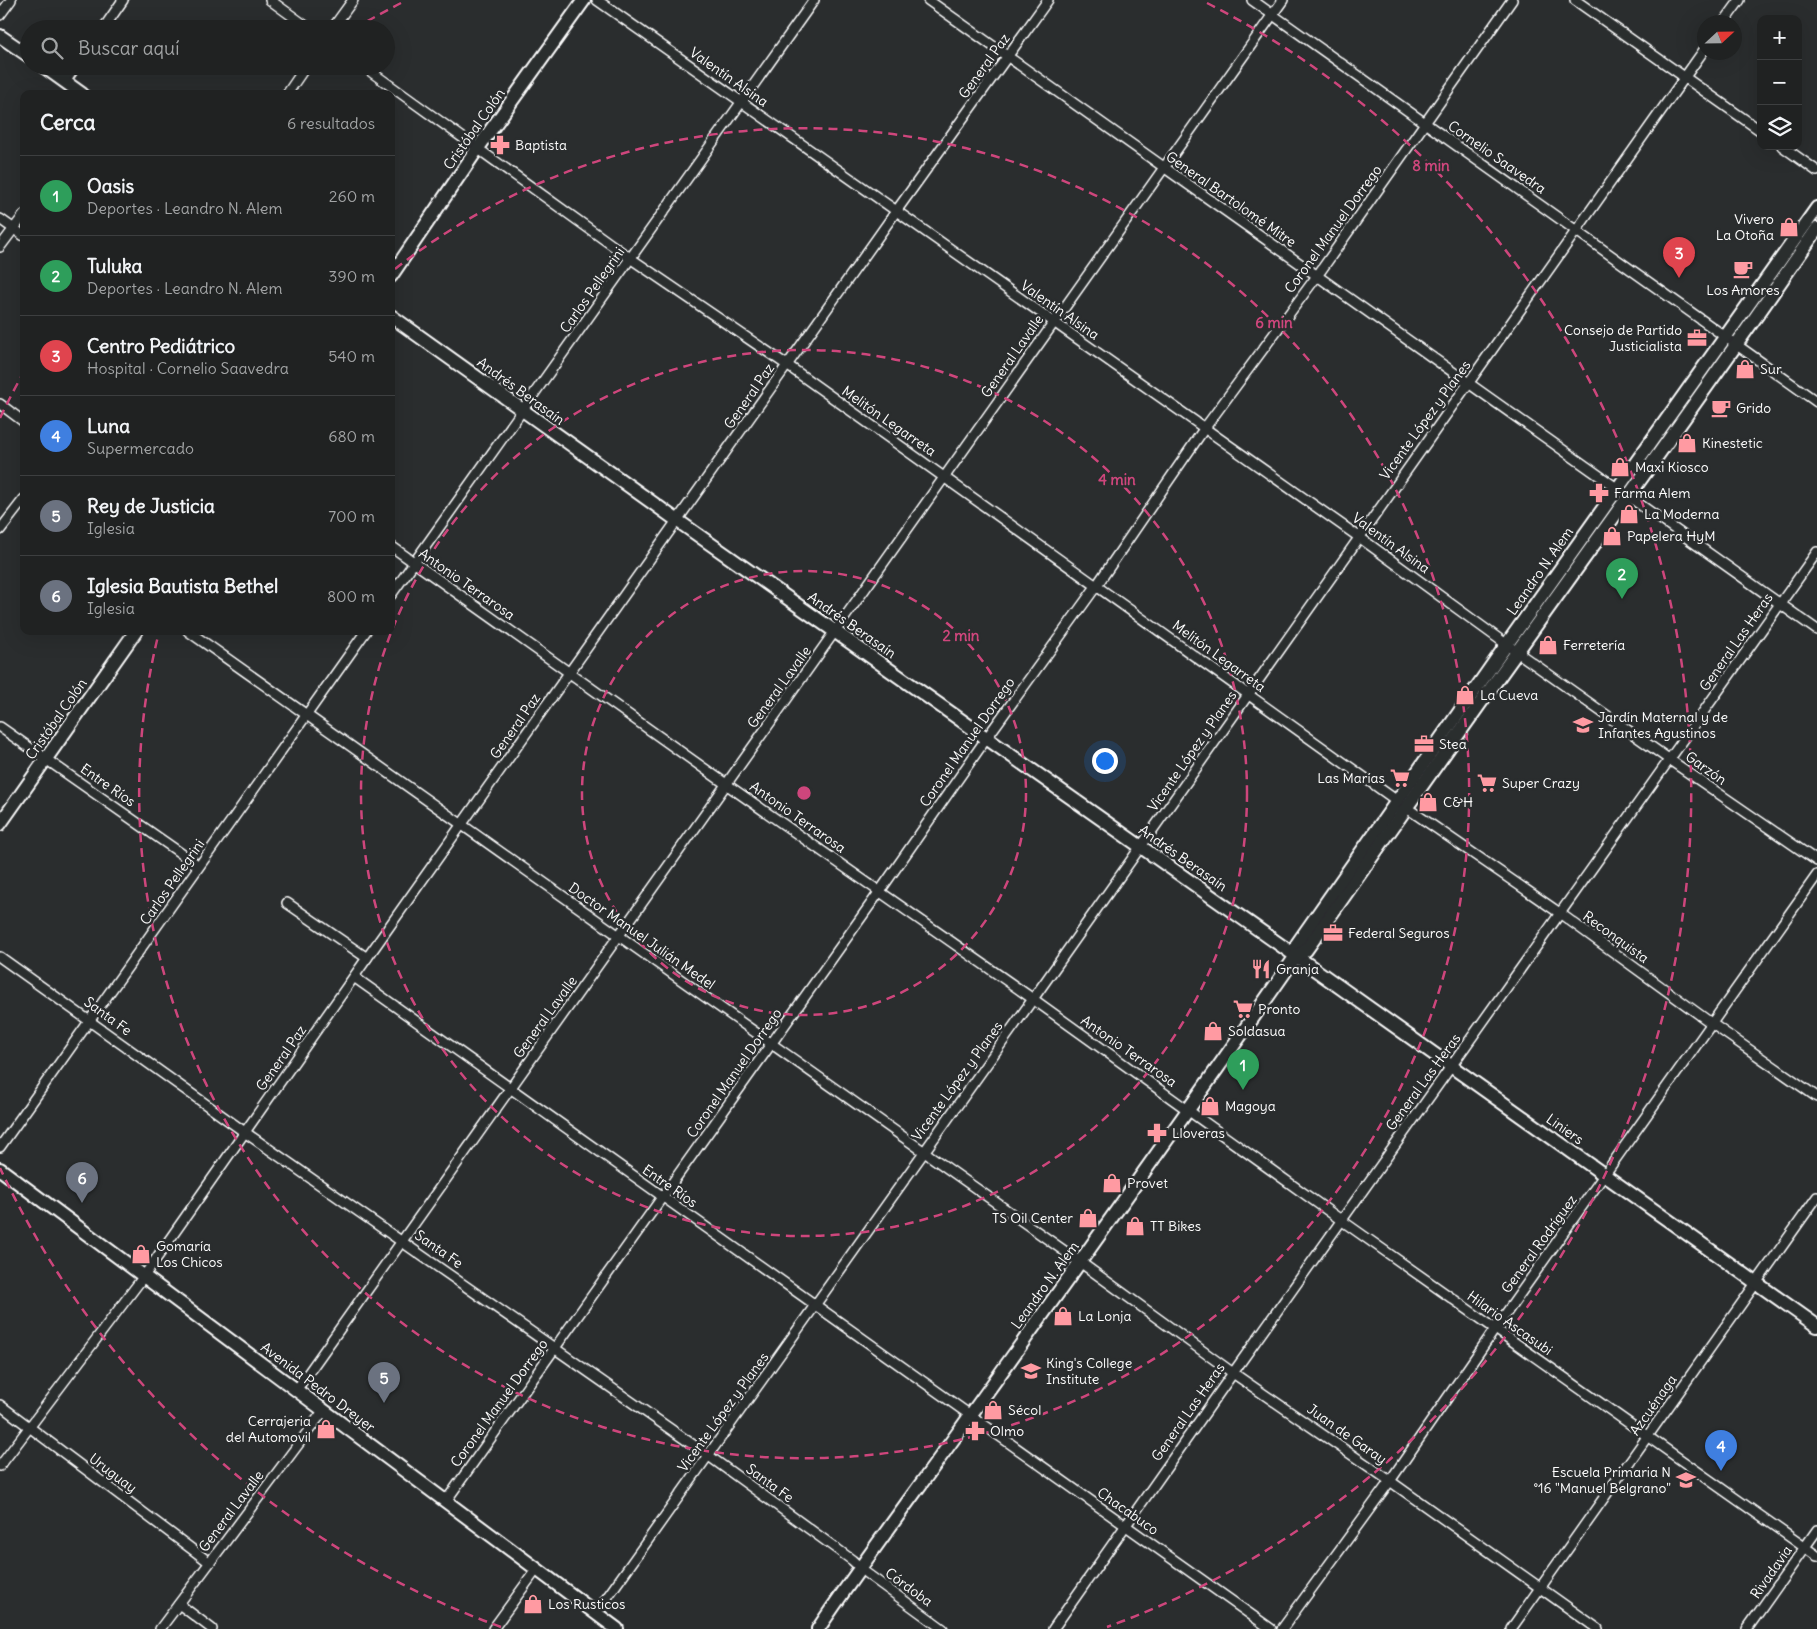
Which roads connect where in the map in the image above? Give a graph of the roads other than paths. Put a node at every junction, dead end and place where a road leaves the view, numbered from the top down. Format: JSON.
{"nodes":[{"id":1,"x":11,"y":0,"type":"edge"},
{"id":2,"x":123,"y":0,"type":"edge"},
{"id":3,"x":270,"y":0,"type":"edge"},
{"id":4,"x":353,"y":0,"type":"edge"},
{"id":5,"x":584,"y":0,"type":"edge"},
{"id":6,"x":597,"y":0,"type":"edge"},
{"id":7,"x":814,"y":0,"type":"edge"},
{"id":8,"x":928,"y":0,"type":"edge"},
{"id":9,"x":1048,"y":0,"type":"edge"},
{"id":10,"x":1252,"y":0,"type":"edge"},
{"id":11,"x":1283,"y":0,"type":"edge"},
{"id":12,"x":1512,"y":0,"type":"edge"},
{"id":13,"x":1575,"y":0,"type":"edge"},
{"id":14,"x":1740,"y":0,"type":"edge"},
{"id":15,"x":0,"y":15,"type":"edge"},
{"id":16,"x":1272,"y":15,"type":"junction"},
{"id":17,"x":1729,"y":15,"type":"edge"},
{"id":18,"x":109,"y":20,"type":"edge"},
{"id":19,"x":298,"y":20,"type":"edge"},
{"id":20,"x":339,"y":20,"type":"edge"},
{"id":21,"x":0,"y":36,"type":"edge"},
{"id":22,"x":20,"y":50,"type":"edge"},
{"id":23,"x":1007,"y":57,"type":"junction"},
{"id":24,"x":1697,"y":60,"type":"edge"},
{"id":25,"x":55,"y":75,"type":"edge"},
{"id":26,"x":70,"y":75,"type":"edge"},
{"id":27,"x":300,"y":75,"type":"edge"},
{"id":28,"x":376,"y":75,"type":"edge"},
{"id":29,"x":1685,"y":78,"type":"junction"},
{"id":30,"x":65,"y":82,"type":"junction"},
{"id":31,"x":76,"y":90,"type":"edge"},
{"id":32,"x":290,"y":90,"type":"edge"},
{"id":33,"x":741,"y":102,"type":"junction"},
{"id":34,"x":1425,"y":123,"type":"junction"},
{"id":35,"x":1757,"y":128,"type":"edge"},
{"id":36,"x":478,"y":148,"type":"junction"},
{"id":37,"x":1788,"y":150,"type":"edge"},
{"id":38,"x":1164,"y":168,"type":"junction"},
{"id":39,"x":1817,"y":171,"type":"edge"},
{"id":40,"x":1817,"y":208,"type":"edge"},
{"id":41,"x":897,"y":210,"type":"junction"},
{"id":42,"x":0,"y":218,"type":"edge"},
{"id":43,"x":20,"y":221,"type":"edge"},
{"id":44,"x":14,"y":229,"type":"junction"},
{"id":45,"x":1817,"y":229,"type":"edge"},
{"id":46,"x":1577,"y":231,"type":"junction"},
{"id":47,"x":20,"y":233,"type":"edge"},
{"id":48,"x":0,"y":247,"type":"edge"},
{"id":49,"x":630,"y":258,"type":"junction"},
{"id":50,"x":395,"y":270,"type":"edge"},
{"id":51,"x":1317,"y":276,"type":"junction"},
{"id":52,"x":395,"y":319,"type":"edge"},
{"id":53,"x":1053,"y":322,"type":"junction"},
{"id":54,"x":1726,"y":337,"type":"junction"},
{"id":55,"x":1738,"y":344,"type":"junction"},
{"id":56,"x":787,"y":365,"type":"junction"},
{"id":57,"x":1468,"y":384,"type":"junction"},
{"id":58,"x":1817,"y":402,"type":"edge"},
{"id":59,"x":0,"y":404,"type":"edge"},
{"id":60,"x":524,"y":411,"type":"junction"},
{"id":61,"x":20,"y":419,"type":"edge"},
{"id":62,"x":1204,"y":429,"type":"junction"},
{"id":63,"x":943,"y":476,"type":"junction"},
{"id":64,"x":1617,"y":489,"type":"junction"},
{"id":65,"x":1628,"y":497,"type":"junction"},
{"id":66,"x":20,"y":511,"type":"edge"},
{"id":67,"x":678,"y":521,"type":"junction"},
{"id":68,"x":0,"y":530,"type":"edge"},
{"id":69,"x":1359,"y":536,"type":"junction"},
{"id":70,"x":395,"y":549,"type":"edge"},
{"id":71,"x":1817,"y":552,"type":"edge"},
{"id":72,"x":414,"y":563,"type":"junction"},
{"id":73,"x":1097,"y":585,"type":"junction"},
{"id":74,"x":395,"y":589,"type":"edge"},
{"id":75,"x":1780,"y":604,"type":"junction"},
{"id":76,"x":1817,"y":630,"type":"edge"},
{"id":77,"x":836,"y":632,"type":"junction"},
{"id":78,"x":133,"y":635,"type":"edge"},
{"id":79,"x":194,"y":635,"type":"edge"},
{"id":80,"x":363,"y":635,"type":"edge"},
{"id":81,"x":1512,"y":648,"type":"junction"},
{"id":82,"x":570,"y":673,"type":"junction"},
{"id":83,"x":1248,"y":695,"type":"junction"},
{"id":84,"x":307,"y":715,"type":"junction"},
{"id":85,"x":0,"y":727,"type":"edge"},
{"id":86,"x":986,"y":739,"type":"junction"},
{"id":87,"x":46,"y":759,"type":"junction"},
{"id":88,"x":1670,"y":760,"type":"junction"},
{"id":89,"x":726,"y":784,"type":"junction"},
{"id":90,"x":1402,"y":804,"type":"junction"},
{"id":91,"x":0,"y":824,"type":"edge"},
{"id":92,"x":462,"y":824,"type":"junction"},
{"id":93,"x":1140,"y":847,"type":"junction"},
{"id":94,"x":1817,"y":861,"type":"edge"},
{"id":95,"x":199,"y":866,"type":"junction"},
{"id":96,"x":1817,"y":875,"type":"edge"},
{"id":97,"x":880,"y":892,"type":"junction"},
{"id":98,"x":287,"y":903,"type":"dead end"},
{"id":99,"x":1560,"y":914,"type":"junction"},
{"id":100,"x":619,"y":936,"type":"junction"},
{"id":101,"x":1296,"y":956,"type":"junction"},
{"id":102,"x":0,"y":957,"type":"edge"},
{"id":103,"x":367,"y":958,"type":"junction"},
{"id":104,"x":354,"y":977,"type":"junction"},
{"id":105,"x":1033,"y":999,"type":"junction"},
{"id":106,"x":91,"y":1021,"type":"junction"},
{"id":107,"x":1711,"y":1023,"type":"junction"},
{"id":108,"x":771,"y":1044,"type":"junction"},
{"id":109,"x":1450,"y":1066,"type":"junction"},
{"id":110,"x":511,"y":1088,"type":"junction"},
{"id":111,"x":1817,"y":1097,"type":"edge"},
{"id":112,"x":1189,"y":1110,"type":"junction"},
{"id":113,"x":246,"y":1133,"type":"junction"},
{"id":114,"x":0,"y":1147,"type":"edge"},
{"id":115,"x":924,"y":1151,"type":"junction"},
{"id":116,"x":0,"y":1169,"type":"edge"},
{"id":117,"x":1604,"y":1176,"type":"junction"},
{"id":118,"x":662,"y":1197,"type":"junction"},
{"id":119,"x":1817,"y":1197,"type":"edge"},
{"id":120,"x":1341,"y":1220,"type":"junction"},
{"id":121,"x":402,"y":1241,"type":"junction"},
{"id":122,"x":1080,"y":1262,"type":"junction"},
{"id":123,"x":144,"y":1276,"type":"junction"},
{"id":124,"x":1756,"y":1284,"type":"junction"},
{"id":125,"x":816,"y":1306,"type":"junction"},
{"id":126,"x":1817,"y":1326,"type":"edge"},
{"id":127,"x":1495,"y":1329,"type":"junction"},
{"id":128,"x":556,"y":1348,"type":"junction"},
{"id":129,"x":1232,"y":1373,"type":"junction"},
{"id":130,"x":296,"y":1389,"type":"junction"},
{"id":131,"x":0,"y":1405,"type":"edge"},
{"id":132,"x":324,"y":1410,"type":"junction"},
{"id":133,"x":970,"y":1416,"type":"junction"},
{"id":134,"x":29,"y":1427,"type":"junction"},
{"id":135,"x":1648,"y":1436,"type":"junction"},
{"id":136,"x":709,"y":1456,"type":"junction"},
{"id":137,"x":0,"y":1466,"type":"edge"},
{"id":138,"x":1390,"y":1481,"type":"junction"},
{"id":139,"x":446,"y":1502,"type":"junction"},
{"id":140,"x":1124,"y":1526,"type":"junction"},
{"id":141,"x":1817,"y":1530,"type":"edge"},
{"id":142,"x":1805,"y":1548,"type":"junction"},
{"id":143,"x":1817,"y":1556,"type":"edge"},
{"id":144,"x":209,"y":1562,"type":"junction"},
{"id":145,"x":859,"y":1568,"type":"junction"},
{"id":146,"x":536,"y":1570,"type":"junction"},
{"id":147,"x":1540,"y":1587,"type":"junction"},
{"id":148,"x":179,"y":1604,"type":"junction"},
{"id":149,"x":596,"y":1613,"type":"junction"},
{"id":150,"x":160,"y":1629,"type":"edge"},
{"id":151,"x":212,"y":1629,"type":"edge"},
{"id":152,"x":493,"y":1629,"type":"edge"},
{"id":153,"x":617,"y":1629,"type":"edge"},
{"id":154,"x":818,"y":1629,"type":"edge"},
{"id":155,"x":943,"y":1629,"type":"edge"},
{"id":156,"x":1053,"y":1629,"type":"edge"},
{"id":157,"x":1271,"y":1629,"type":"edge"},
{"id":158,"x":1282,"y":1629,"type":"edge"},
{"id":159,"x":1511,"y":1629,"type":"edge"},
{"id":160,"x":1598,"y":1629,"type":"edge"},
{"id":161,"x":1747,"y":1629,"type":"edge"}],
"edges":[{"from":1,"to":15,"type":"street"},
{"from":2,"to":18,"type":"street"},
{"from":3,"to":19,"type":"street"},
{"from":4,"to":20,"type":"street"},
{"from":5,"to":36,"type":"main road","name":"Cristóbal Colón"},
{"from":6,"to":33,"type":"street","name":"Valentín Alsina"},
{"from":7,"to":33,"type":"street","name":"Carlos Pellegrini"},
{"from":8,"to":23,"type":"street","name":"General Bartolomé Mitre"},
{"from":9,"to":23,"type":"street","name":"General Paz"},
{"from":10,"to":16,"type":"street","name":"Cornelio Saavedra"},
{"from":11,"to":16,"type":"street","name":"General Lavalle"},
{"from":12,"to":34,"type":"street","name":"Coronel Manuel Dorrego"},
{"from":13,"to":29,"type":"street"},
{"from":14,"to":17,"type":"street"},
{"from":16,"to":34,"type":"street","name":"Cornelio Saavedra"},
{"from":16,"to":38,"type":"street","name":"General Lavalle"},
{"from":21,"to":22,"type":"main road"},
{"from":23,"to":38,"type":"street","name":"General Bartolomé Mitre"},
{"from":23,"to":41,"type":"street","name":"General Paz"},
{"from":24,"to":29,"type":"street","name":"Vicente López y Planes"},
{"from":25,"to":30,"type":"main road"},
{"from":26,"to":30,"type":"street"},
{"from":27,"to":32,"type":"street"},
{"from":28,"to":36,"type":"street","name":"Melitón Legarreta"},
{"from":29,"to":35,"type":"street"},
{"from":29,"to":46,"type":"street","name":"Vicente López y Planes"},
{"from":30,"to":31,"type":"main road"},
{"from":33,"to":41,"type":"street","name":"Valentín Alsina"},
{"from":33,"to":49,"type":"street","name":"Carlos Pellegrini"},
{"from":34,"to":46,"type":"street","name":"Cornelio Saavedra"},
{"from":34,"to":51,"type":"street","name":"Coronel Manuel Dorrego"},
{"from":36,"to":49,"type":"street","name":"Melitón Legarreta"},
{"from":36,"to":50,"type":"main road","name":"Cristóbal Colón"},
{"from":37,"to":39,"type":"street"},
{"from":38,"to":51,"type":"street","name":"General Bartolomé Mitre"},
{"from":38,"to":53,"type":"street","name":"General Lavalle"},
{"from":40,"to":54,"type":"main road","name":"Leandro N. Alem"},
{"from":41,"to":53,"type":"street","name":"Valentín Alsina"},
{"from":41,"to":56,"type":"street","name":"General Paz"},
{"from":42,"to":44,"type":"street"},
{"from":43,"to":44,"type":"street"},
{"from":44,"to":47,"type":"street"},
{"from":44,"to":48,"type":"street"},
{"from":45,"to":55,"type":"main road","name":"Leandro N. Alem"},
{"from":46,"to":54,"type":"street","name":"Cornelio Saavedra"},
{"from":46,"to":57,"type":"street","name":"Vicente López y Planes"},
{"from":49,"to":56,"type":"street","name":"Melitón Legarreta"},
{"from":49,"to":60,"type":"street","name":"Carlos Pellegrini"},
{"from":51,"to":57,"type":"street","name":"General Bartolomé Mitre"},
{"from":51,"to":62,"type":"street","name":"Coronel Manuel Dorrego"},
{"from":52,"to":60,"type":"main road","name":"Andrés Berasaín"},
{"from":53,"to":62,"type":"street","name":"Valentín Alsina"},
{"from":53,"to":63,"type":"street","name":"General Lavalle"},
{"from":54,"to":55,"type":"street","name":"Cornelio Saavedra"},
{"from":54,"to":64,"type":"main road","name":"Leandro N. Alem"},
{"from":55,"to":58,"type":"street","name":"Cornelio Saavedra"},
{"from":55,"to":65,"type":"main road","name":"Leandro N. Alem"},
{"from":56,"to":63,"type":"street","name":"Melitón Legarreta"},
{"from":56,"to":67,"type":"street","name":"General Paz"},
{"from":57,"to":64,"type":"street","name":"General Bartolomé Mitre"},
{"from":57,"to":69,"type":"street","name":"Vicente López y Planes"},
{"from":59,"to":61,"type":"street"},
{"from":60,"to":67,"type":"main road","name":"Andrés Berasaín"},
{"from":60,"to":72,"type":"street","name":"Carlos Pellegrini"},
{"from":62,"to":69,"type":"street","name":"Valentín Alsina"},
{"from":62,"to":73,"type":"street","name":"Coronel Manuel Dorrego"},
{"from":63,"to":73,"type":"street","name":"Melitón Legarreta"},
{"from":63,"to":77,"type":"street","name":"General Lavalle"},
{"from":64,"to":65,"type":"street","name":"General Bartolomé Mitre"},
{"from":64,"to":81,"type":"main road","name":"Leandro N. Alem"},
{"from":65,"to":75,"type":"street","name":"General Bartolomé Mitre"},
{"from":65,"to":81,"type":"main road","name":"Leandro N. Alem"},
{"from":66,"to":68,"type":"street"},
{"from":67,"to":77,"type":"main road","name":"Andrés Berasaín"},
{"from":67,"to":82,"type":"street","name":"General Paz"},
{"from":69,"to":81,"type":"street","name":"Valentín Alsina"},
{"from":69,"to":83,"type":"street","name":"Vicente López y Planes"},
{"from":70,"to":72,"type":"street","name":"Antonio Terrarosa"},
{"from":71,"to":75,"type":"street","name":"General Las Heras"},
{"from":72,"to":74,"type":"street","name":"Carlos Pellegrini"},
{"from":72,"to":82,"type":"street","name":"Antonio Terrarosa"},
{"from":73,"to":83,"type":"street","name":"Melitón Legarreta"},
{"from":73,"to":86,"type":"street","name":"Coronel Manuel Dorrego"},
{"from":75,"to":76,"type":"street","name":"General Bartolomé Mitre"},
{"from":75,"to":88,"type":"street","name":"General Las Heras"},
{"from":77,"to":86,"type":"main road","name":"Andrés Berasaín"},
{"from":77,"to":89,"type":"street","name":"General Lavalle"},
{"from":78,"to":87,"type":"main road","name":"Cristóbal Colón"},
{"from":79,"to":84,"type":"street","name":"Doctor Manuel Julián Medel"},
{"from":80,"to":84,"type":"street","name":"Carlos Pellegrini"},
{"from":81,"to":88,"type":"street","name":"Garzón"},
{"from":81,"to":90,"type":"main road","name":"Leandro N. Alem"},
{"from":82,"to":89,"type":"street","name":"Antonio Terrarosa"},
{"from":82,"to":92,"type":"street","name":"General Paz"},
{"from":83,"to":90,"type":"street","name":"Melitón Legarreta"},
{"from":83,"to":93,"type":"street","name":"Vicente López y Planes"},
{"from":84,"to":92,"type":"street","name":"Doctor Manuel Julián Medel"},
{"from":84,"to":95,"type":"street","name":"Carlos Pellegrini"},
{"from":85,"to":87,"type":"street","name":"Entre Ríos"},
{"from":86,"to":93,"type":"main road","name":"Andrés Berasaín"},
{"from":86,"to":97,"type":"street","name":"Coronel Manuel Dorrego"},
{"from":87,"to":91,"type":"main road","name":"Cristóbal Colón"},
{"from":87,"to":95,"type":"street","name":"Entre Ríos"},
{"from":88,"to":94,"type":"street","name":"Garzón"},
{"from":88,"to":99,"type":"street","name":"General Las Heras"},
{"from":89,"to":97,"type":"street","name":"Antonio Terrarosa"},
{"from":89,"to":100,"type":"street","name":"General Lavalle"},
{"from":90,"to":99,"type":"street","name":"Reconquista"},
{"from":90,"to":101,"type":"main road","name":"Leandro N. Alem"},
{"from":92,"to":100,"type":"street","name":"Doctor Manuel Julián Medel"},
{"from":92,"to":103,"type":"street","name":"General Paz"},
{"from":93,"to":101,"type":"main road","name":"Andrés Berasaín"},
{"from":93,"to":105,"type":"street","name":"Vicente López y Planes"},
{"from":95,"to":106,"type":"street","name":"Carlos Pellegrini"},
{"from":96,"to":107,"type":"street","name":"General Rodríguez"},
{"from":97,"to":105,"type":"street","name":"Antonio Terrarosa"},
{"from":97,"to":108,"type":"street","name":"Coronel Manuel Dorrego"},
{"from":98,"to":103,"type":"street"},
{"from":99,"to":107,"type":"street","name":"Reconquista"},
{"from":99,"to":109,"type":"street","name":"General Las Heras"},
{"from":100,"to":108,"type":"street","name":"Doctor Manuel Julián Medel"},
{"from":100,"to":110,"type":"street","name":"General Lavalle"},
{"from":101,"to":109,"type":"main road","name":"Liniers"},
{"from":101,"to":112,"type":"main road","name":"Leandro N. Alem"},
{"from":102,"to":106,"type":"street","name":"Santa Fe"},
{"from":103,"to":104,"type":"street","name":"General Paz"},
{"from":104,"to":110,"type":"street","name":"Entre Ríos"},
{"from":104,"to":113,"type":"street","name":"General Paz"},
{"from":105,"to":112,"type":"street","name":"Antonio Terrarosa"},
{"from":105,"to":115,"type":"street","name":"Vicente López y Planes"},
{"from":106,"to":113,"type":"street","name":"Santa Fe"},
{"from":106,"to":114,"type":"street","name":"Carlos Pellegrini"},
{"from":107,"to":111,"type":"street","name":"Reconquista"},
{"from":107,"to":117,"type":"street","name":"General Rodríguez"},
{"from":108,"to":115,"type":"street","name":"Doctor Manuel Julián Medel"},
{"from":108,"to":118,"type":"street","name":"Coronel Manuel Dorrego"},
{"from":109,"to":117,"type":"main road","name":"Liniers"},
{"from":109,"to":120,"type":"street","name":"General Las Heras"},
{"from":110,"to":118,"type":"street","name":"Entre Ríos"},
{"from":110,"to":121,"type":"street","name":"General Lavalle"},
{"from":112,"to":120,"type":"street","name":"Hilario Ascasubi"},
{"from":112,"to":122,"type":"main road","name":"Leandro N. Alem"},
{"from":113,"to":121,"type":"street","name":"Santa Fe"},
{"from":113,"to":123,"type":"street","name":"General Paz"},
{"from":115,"to":122,"type":"street","name":"Doctor Manuel Julián Medel"},
{"from":115,"to":125,"type":"street","name":"Vicente López y Planes"},
{"from":116,"to":123,"type":"main road","name":"Avenida Pedro Dreyer"},
{"from":117,"to":124,"type":"main road","name":"Liniers"},
{"from":117,"to":127,"type":"street","name":"General Rodríguez"},
{"from":118,"to":125,"type":"street","name":"Entre Ríos"},
{"from":118,"to":128,"type":"street","name":"Coronel Manuel Dorrego"},
{"from":119,"to":124,"type":"street","name":"Azcuénaga"},
{"from":120,"to":127,"type":"street","name":"Hilario Ascasubi"},
{"from":120,"to":129,"type":"street","name":"General Las Heras"},
{"from":121,"to":128,"type":"street","name":"Santa Fe"},
{"from":121,"to":130,"type":"street","name":"General Lavalle"},
{"from":122,"to":129,"type":"street","name":"Juan de Garay"},
{"from":122,"to":133,"type":"main road","name":"Leandro N. Alem"},
{"from":123,"to":130,"type":"main road","name":"Avenida Pedro Dreyer"},
{"from":123,"to":134,"type":"street","name":"General Paz"},
{"from":124,"to":126,"type":"main road","name":"Liniers"},
{"from":124,"to":135,"type":"street","name":"Azcuénaga"},
{"from":125,"to":133,"type":"street","name":"Entre Ríos"},
{"from":125,"to":136,"type":"street","name":"Vicente López y Planes"},
{"from":127,"to":135,"type":"street","name":"Hilario Ascasubi"},
{"from":127,"to":138,"type":"street","name":"General Rodríguez"},
{"from":128,"to":136,"type":"street","name":"Santa Fe"},
{"from":128,"to":139,"type":"street","name":"Coronel Manuel Dorrego"},
{"from":129,"to":138,"type":"street","name":"Juan de Garay"},
{"from":129,"to":140,"type":"street","name":"General Las Heras"},
{"from":130,"to":132,"type":"main road","name":"Avenida Pedro Dreyer"},
{"from":131,"to":134,"type":"street","name":"Uruguay"},
{"from":132,"to":139,"type":"main road","name":"Avenida Pedro Dreyer"},
{"from":132,"to":144,"type":"street","name":"General Lavalle"},
{"from":133,"to":140,"type":"street","name":"Chacabuco"},
{"from":133,"to":145,"type":"main road","name":"Leandro N. Alem"},
{"from":134,"to":137,"type":"street","name":"General Paz"},
{"from":134,"to":144,"type":"street","name":"Uruguay"},
{"from":135,"to":142,"type":"street","name":"Hilario Ascasubi"},
{"from":135,"to":147,"type":"street","name":"Azcuénaga"},
{"from":136,"to":145,"type":"street","name":"Santa Fe"},
{"from":136,"to":149,"type":"street","name":"Vicente López y Planes"},
{"from":138,"to":147,"type":"street","name":"Juan de Garay"},
{"from":138,"to":158,"type":"street","name":"General Rodríguez"},
{"from":139,"to":146,"type":"main road","name":"Avenida Pedro Dreyer"},
{"from":140,"to":156,"type":"street","name":"General Las Heras"},
{"from":140,"to":157,"type":"street","name":"Chacabuco"},
{"from":141,"to":142,"type":"street","name":"Rivadavia"},
{"from":142,"to":143,"type":"street","name":"Hilario Ascasubi"},
{"from":142,"to":161,"type":"street","name":"Rivadavia"},
{"from":144,"to":148,"type":"street","name":"General Lavalle"},
{"from":145,"to":154,"type":"main road","name":"Leandro N. Alem"},
{"from":145,"to":155,"type":"street","name":"Córdoba"},
{"from":146,"to":149,"type":"main road","name":"Avenida Pedro Dreyer"},
{"from":146,"to":152,"type":"street"},
{"from":147,"to":159,"type":"street","name":"Azcuénaga"},
{"from":147,"to":160,"type":"street","name":"Juan de Garay"},
{"from":148,"to":150,"type":"street","name":"General Lavalle"},
{"from":148,"to":151,"type":"street"},
{"from":149,"to":153,"type":"main road","name":"Avenida Pedro Dreyer"}]}
